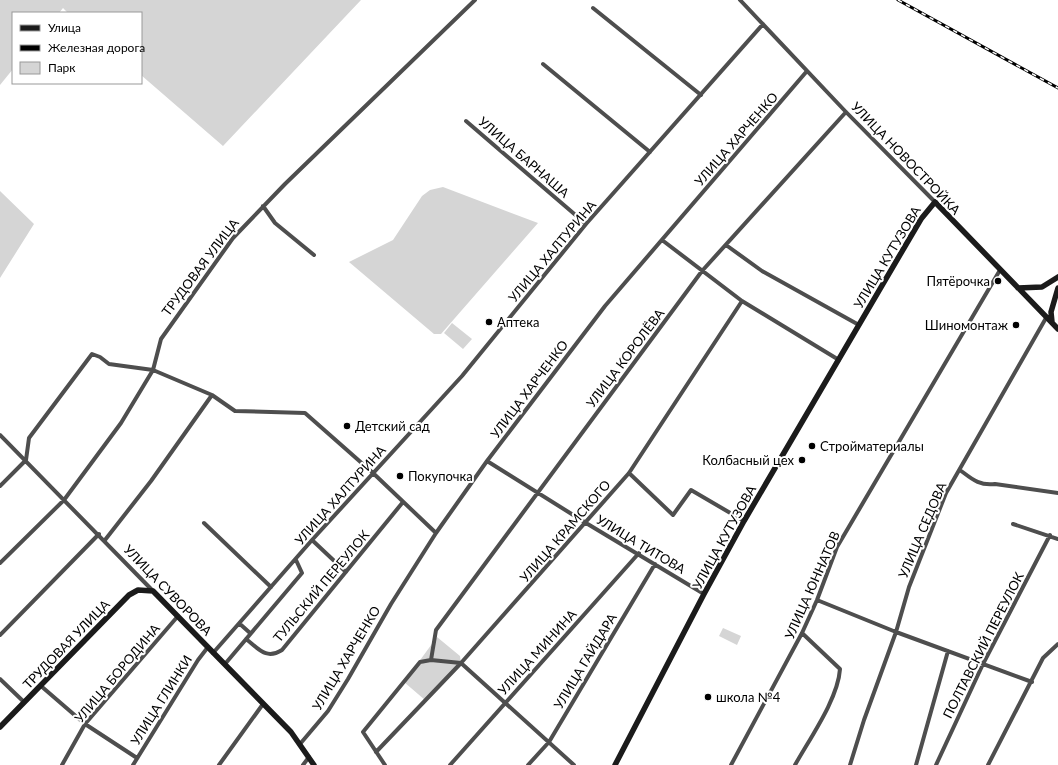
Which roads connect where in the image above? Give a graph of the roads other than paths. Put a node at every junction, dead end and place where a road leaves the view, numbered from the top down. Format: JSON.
{"nodes":[{"id":1,"x":475,"y":0,"type":"edge"},
{"id":2,"x":740,"y":0,"type":"edge"},
{"id":3,"x":593,"y":8,"type":"dead end"},
{"id":4,"x":763,"y":24,"type":"junction"},
{"id":5,"x":543,"y":64,"type":"dead end"},
{"id":6,"x":807,"y":71,"type":"junction"},
{"id":7,"x":701,"y":95,"type":"junction"},
{"id":8,"x":846,"y":112,"type":"junction"},
{"id":9,"x":466,"y":121,"type":"dead end"},
{"id":10,"x":650,"y":152,"type":"junction"},
{"id":11,"x":935,"y":202,"type":"junction"},
{"id":12,"x":263,"y":206,"type":"junction"},
{"id":13,"x":586,"y":224,"type":"junction"},
{"id":14,"x":662,"y":240,"type":"junction"},
{"id":15,"x":726,"y":245,"type":"junction"},
{"id":16,"x":314,"y":254,"type":"dead end"},
{"id":17,"x":1000,"y":270,"type":"junction"},
{"id":18,"x":702,"y":272,"type":"junction"},
{"id":19,"x":1058,"y":278,"type":"edge"},
{"id":20,"x":1018,"y":288,"type":"junction"},
{"id":21,"x":1058,"y":288,"type":"edge"},
{"id":22,"x":742,"y":302,"type":"junction"},
{"id":23,"x":1046,"y":318,"type":"junction"},
{"id":24,"x":1052,"y":322,"type":"junction"},
{"id":25,"x":859,"y":325,"type":"junction"},
{"id":26,"x":1058,"y":329,"type":"edge"},
{"id":27,"x":839,"y":360,"type":"junction"},
{"id":28,"x":153,"y":370,"type":"junction"},
{"id":29,"x":212,"y":395,"type":"junction"},
{"id":30,"x":0,"y":435,"type":"edge"},
{"id":31,"x":26,"y":460,"type":"junction"},
{"id":32,"x":487,"y":461,"type":"junction"},
{"id":33,"x":960,"y":470,"type":"junction"},
{"id":34,"x":373,"y":473,"type":"junction"},
{"id":35,"x":629,"y":473,"type":"junction"},
{"id":36,"x":0,"y":486,"type":"edge"},
{"id":37,"x":538,"y":492,"type":"junction"},
{"id":38,"x":1058,"y":494,"type":"edge"},
{"id":39,"x":64,"y":500,"type":"junction"},
{"id":40,"x":403,"y":502,"type":"junction"},
{"id":41,"x":744,"y":521,"type":"junction"},
{"id":42,"x":204,"y":523,"type":"dead end"},
{"id":43,"x":586,"y":524,"type":"junction"},
{"id":44,"x":1013,"y":524,"type":"dead end"},
{"id":45,"x":436,"y":533,"type":"junction"},
{"id":46,"x":99,"y":534,"type":"junction"},
{"id":47,"x":1050,"y":535,"type":"junction"},
{"id":48,"x":1058,"y":539,"type":"edge"},
{"id":49,"x":105,"y":540,"type":"junction"},
{"id":50,"x":312,"y":540,"type":"junction"},
{"id":51,"x":639,"y":553,"type":"junction"},
{"id":52,"x":296,"y":560,"type":"junction"},
{"id":53,"x":0,"y":563,"type":"edge"},
{"id":54,"x":655,"y":564,"type":"junction"},
{"id":55,"x":346,"y":572,"type":"junction"},
{"id":56,"x":271,"y":587,"type":"junction"},
{"id":57,"x":153,"y":591,"type":"junction"},
{"id":58,"x":704,"y":594,"type":"junction"},
{"id":59,"x":817,"y":600,"type":"junction"},
{"id":60,"x":178,"y":616,"type":"junction"},
{"id":61,"x":240,"y":624,"type":"junction"},
{"id":62,"x":896,"y":632,"type":"junction"},
{"id":63,"x":250,"y":633,"type":"junction"},
{"id":64,"x":802,"y":633,"type":"junction"},
{"id":65,"x":0,"y":635,"type":"edge"},
{"id":66,"x":246,"y":639,"type":"junction"},
{"id":67,"x":1058,"y":644,"type":"edge"},
{"id":68,"x":208,"y":647,"type":"junction"},
{"id":69,"x":948,"y":651,"type":"junction"},
{"id":70,"x":213,"y":653,"type":"junction"},
{"id":71,"x":431,"y":660,"type":"junction"},
{"id":72,"x":461,"y":663,"type":"junction"},
{"id":73,"x":225,"y":664,"type":"junction"},
{"id":74,"x":982,"y":664,"type":"junction"},
{"id":75,"x":0,"y":679,"type":"edge"},
{"id":76,"x":1032,"y":682,"type":"junction"},
{"id":77,"x":41,"y":686,"type":"junction"},
{"id":78,"x":24,"y":702,"type":"junction"},
{"id":79,"x":505,"y":702,"type":"junction"},
{"id":80,"x":264,"y":704,"type":"junction"},
{"id":81,"x":86,"y":724,"type":"junction"},
{"id":82,"x":0,"y":727,"type":"edge"},
{"id":83,"x":549,"y":742,"type":"junction"},
{"id":84,"x":300,"y":744,"type":"junction"},
{"id":85,"x":376,"y":752,"type":"junction"},
{"id":86,"x":309,"y":757,"type":"junction"},
{"id":87,"x":137,"y":758,"type":"junction"},
{"id":88,"x":62,"y":765,"type":"edge"},
{"id":89,"x":132,"y":765,"type":"edge"},
{"id":90,"x":219,"y":765,"type":"edge"},
{"id":91,"x":303,"y":765,"type":"edge"},
{"id":92,"x":314,"y":765,"type":"edge"},
{"id":93,"x":385,"y":765,"type":"edge"},
{"id":94,"x":450,"y":765,"type":"edge"},
{"id":95,"x":528,"y":765,"type":"edge"},
{"id":96,"x":574,"y":765,"type":"edge"},
{"id":97,"x":615,"y":765,"type":"edge"},
{"id":98,"x":731,"y":765,"type":"edge"},
{"id":99,"x":795,"y":765,"type":"edge"},
{"id":100,"x":850,"y":765,"type":"edge"},
{"id":101,"x":916,"y":765,"type":"edge"},
{"id":102,"x":936,"y":765,"type":"edge"},
{"id":103,"x":988,"y":765,"type":"edge"}],
"edges":[{"from":1,"to":12,"type":"street","name":"ТРУДОВАЯ УЛИЦА"},
{"from":2,"to":4,"type":"street","name":"УЛИЦА НОВОСТРОЙКА"},
{"from":3,"to":7,"type":"street"},
{"from":4,"to":6,"type":"street","name":"УЛИЦА НОВОСТРОЙКА"},
{"from":4,"to":7,"type":"street","name":"УЛИЦА ХАЛТУРИНА"},
{"from":5,"to":10,"type":"street"},
{"from":6,"to":8,"type":"street","name":"УЛИЦА НОВОСТРОЙКА"},
{"from":6,"to":14,"type":"street","name":"УЛИЦА ХАРЧЕНКО"},
{"from":7,"to":10,"type":"street","name":"УЛИЦА ХАЛТУРИНА"},
{"from":8,"to":11,"type":"street","name":"УЛИЦА НОВОСТРОЙКА"},
{"from":8,"to":15,"type":"street","name":"УЛИЦА КОРОЛЁВА"},
{"from":9,"to":13,"type":"street","name":"УЛИЦА БАРНАША"},
{"from":10,"to":13,"type":"street","name":"УЛИЦА ХАЛТУРИНА"},
{"from":11,"to":17,"type":"main road","name":"УЛИЦА НОВОСТРОЙКА"},
{"from":11,"to":25,"type":"main road","name":"УЛИЦА КУТУЗОВА"},
{"from":12,"to":16,"type":"street"},
{"from":12,"to":28,"type":"street","name":"ТРУДОВАЯ УЛИЦА"},
{"from":13,"to":34,"type":"street","name":"УЛИЦА ХАЛТУРИНА"},
{"from":14,"to":18,"type":"street"},
{"from":14,"to":32,"type":"street","name":"УЛИЦА ХАРЧЕНКО"},
{"from":15,"to":18,"type":"street","name":"УЛИЦА КОРОЛЁВА"},
{"from":15,"to":25,"type":"street"},
{"from":17,"to":20,"type":"main road","name":"УЛИЦА НОВОСТРОЙКА"},
{"from":17,"to":59,"type":"street","name":"УЛИЦА ЮННАТОВ"},
{"from":18,"to":22,"type":"street"},
{"from":18,"to":37,"type":"street","name":"УЛИЦА КОРОЛЁВА"},
{"from":19,"to":20,"type":"main road"},
{"from":20,"to":23,"type":"main road","name":"УЛИЦА НОВОСТРОЙКА"},
{"from":21,"to":24,"type":"main road"},
{"from":22,"to":27,"type":"street"},
{"from":22,"to":35,"type":"street","name":"УЛИЦА КРАМСКОГО"},
{"from":23,"to":24,"type":"main road","name":"УЛИЦА НОВОСТРОЙКА"},
{"from":23,"to":33,"type":"street","name":"УЛИЦА СЕДОВА"},
{"from":24,"to":26,"type":"main road","name":"УЛИЦА НОВОСТРОЙКА"},
{"from":25,"to":27,"type":"main road","name":"УЛИЦА КУТУЗОВА"},
{"from":27,"to":41,"type":"main road","name":"УЛИЦА КУТУЗОВА"},
{"from":28,"to":29,"type":"street"},
{"from":28,"to":31,"type":"street"},
{"from":28,"to":39,"type":"street","name":"ТРУДОВАЯ УЛИЦА"},
{"from":29,"to":34,"type":"street"},
{"from":29,"to":49,"type":"street"},
{"from":30,"to":31,"type":"street","name":"УЛИЦА СУВОРОВА"},
{"from":31,"to":36,"type":"street"},
{"from":31,"to":39,"type":"street","name":"УЛИЦА СУВОРОВА"},
{"from":32,"to":37,"type":"street","name":"УЛИЦА ТИТОВА"},
{"from":32,"to":45,"type":"street","name":"УЛИЦА ХАРЧЕНКО"},
{"from":33,"to":38,"type":"street"},
{"from":33,"to":62,"type":"street","name":"УЛИЦА СЕДОВА"},
{"from":34,"to":40,"type":"street"},
{"from":34,"to":50,"type":"street","name":"УЛИЦА ХАЛТУРИНА"},
{"from":35,"to":41,"type":"street"},
{"from":35,"to":43,"type":"street","name":"УЛИЦА КРАМСКОГО"},
{"from":37,"to":43,"type":"street","name":"УЛИЦА ТИТОВА"},
{"from":37,"to":71,"type":"street","name":"УЛИЦА КОРОЛЁВА"},
{"from":39,"to":46,"type":"street","name":"УЛИЦА СУВОРОВА"},
{"from":39,"to":53,"type":"street","name":"ТРУДОВАЯ УЛИЦА"},
{"from":40,"to":45,"type":"street"},
{"from":40,"to":55,"type":"street","name":"ТУЛЬСКИЙ ПЕРЕУЛОК"},
{"from":41,"to":58,"type":"main road","name":"УЛИЦА КУТУЗОВА"},
{"from":42,"to":56,"type":"street"},
{"from":43,"to":51,"type":"street","name":"УЛИЦА ТИТОВА"},
{"from":43,"to":72,"type":"street","name":"УЛИЦА КРАМСКОГО"},
{"from":44,"to":47,"type":"street"},
{"from":45,"to":84,"type":"street","name":"УЛИЦА ХАРЧЕНКО"},
{"from":46,"to":49,"type":"street","name":"УЛИЦА СУВОРОВА"},
{"from":46,"to":65,"type":"street"},
{"from":47,"to":48,"type":"street"},
{"from":47,"to":74,"type":"street","name":"ПОЛТАВСКИЙ ПЕРЕУЛОК"},
{"from":49,"to":57,"type":"street","name":"УЛИЦА СУВОРОВА"},
{"from":50,"to":52,"type":"street","name":"УЛИЦА ХАЛТУРИНА"},
{"from":50,"to":55,"type":"street"},
{"from":51,"to":54,"type":"street","name":"УЛИЦА ТИТОВА"},
{"from":51,"to":79,"type":"street","name":"УЛИЦА МИНИНА"},
{"from":52,"to":56,"type":"street","name":"УЛИЦА ХАЛТУРИНА"},
{"from":52,"to":63,"type":"street"},
{"from":54,"to":58,"type":"street","name":"УЛИЦА ТИТОВА"},
{"from":54,"to":83,"type":"street","name":"УЛИЦА ГАЙДАРА"},
{"from":55,"to":66,"type":"street","name":"ТУЛЬСКИЙ ПЕРЕУЛОК"},
{"from":56,"to":61,"type":"street","name":"УЛИЦА ХАЛТУРИНА"},
{"from":57,"to":60,"type":"main road","name":"УЛИЦА СУВОРОВА"},
{"from":57,"to":77,"type":"main road","name":"ТРУДОВАЯ УЛИЦА"},
{"from":58,"to":97,"type":"main road","name":"УЛИЦА КУТУЗОВА"},
{"from":59,"to":62,"type":"street"},
{"from":59,"to":64,"type":"street","name":"УЛИЦА ЮННАТОВ"},
{"from":60,"to":68,"type":"main road","name":"УЛИЦА СУВОРОВА"},
{"from":60,"to":81,"type":"street","name":"УЛИЦА БОРОДИНА"},
{"from":61,"to":63,"type":"street"},
{"from":61,"to":70,"type":"street","name":"УЛИЦА ХАЛТУРИНА"},
{"from":62,"to":69,"type":"street"},
{"from":62,"to":100,"type":"street","name":"УЛИЦА СЕДОВА"},
{"from":63,"to":66,"type":"street"},
{"from":64,"to":98,"type":"street","name":"УЛИЦА ЮННАТОВ"},
{"from":64,"to":99,"type":"street"},
{"from":66,"to":73,"type":"street"},
{"from":67,"to":76,"type":"street"},
{"from":68,"to":70,"type":"main road","name":"УЛИЦА СУВОРОВА"},
{"from":68,"to":87,"type":"street","name":"УЛИЦА ГЛИНКИ"},
{"from":69,"to":74,"type":"street"},
{"from":69,"to":101,"type":"street"},
{"from":70,"to":73,"type":"main road","name":"УЛИЦА СУВОРОВА"},
{"from":71,"to":72,"type":"street"},
{"from":71,"to":85,"type":"street"},
{"from":72,"to":79,"type":"street"},
{"from":72,"to":85,"type":"street","name":"УЛИЦА КРАМСКОГО"},
{"from":73,"to":80,"type":"main road","name":"УЛИЦА СУВОРОВА"},
{"from":74,"to":76,"type":"street"},
{"from":74,"to":102,"type":"street","name":"ПОЛТАВСКИЙ ПЕРЕУЛОК"},
{"from":75,"to":78,"type":"street"},
{"from":76,"to":103,"type":"street"},
{"from":77,"to":78,"type":"main road","name":"ТРУДОВАЯ УЛИЦА"},
{"from":77,"to":81,"type":"street"},
{"from":78,"to":82,"type":"main road","name":"ТРУДОВАЯ УЛИЦА"},
{"from":79,"to":83,"type":"street"},
{"from":79,"to":94,"type":"street","name":"УЛИЦА МИНИНА"},
{"from":80,"to":84,"type":"main road","name":"УЛИЦА СУВОРОВА"},
{"from":80,"to":90,"type":"street"},
{"from":81,"to":87,"type":"street"},
{"from":81,"to":88,"type":"street","name":"УЛИЦА БОРОДИНА"},
{"from":83,"to":95,"type":"street","name":"УЛИЦА ГАЙДАРА"},
{"from":83,"to":96,"type":"street"},
{"from":84,"to":86,"type":"main road","name":"УЛИЦА СУВОРОВА"},
{"from":85,"to":93,"type":"street"},
{"from":86,"to":91,"type":"street"},
{"from":86,"to":92,"type":"main road","name":"УЛИЦА СУВОРОВА"},
{"from":87,"to":89,"type":"street","name":"УЛИЦА ГЛИНКИ"}]}
